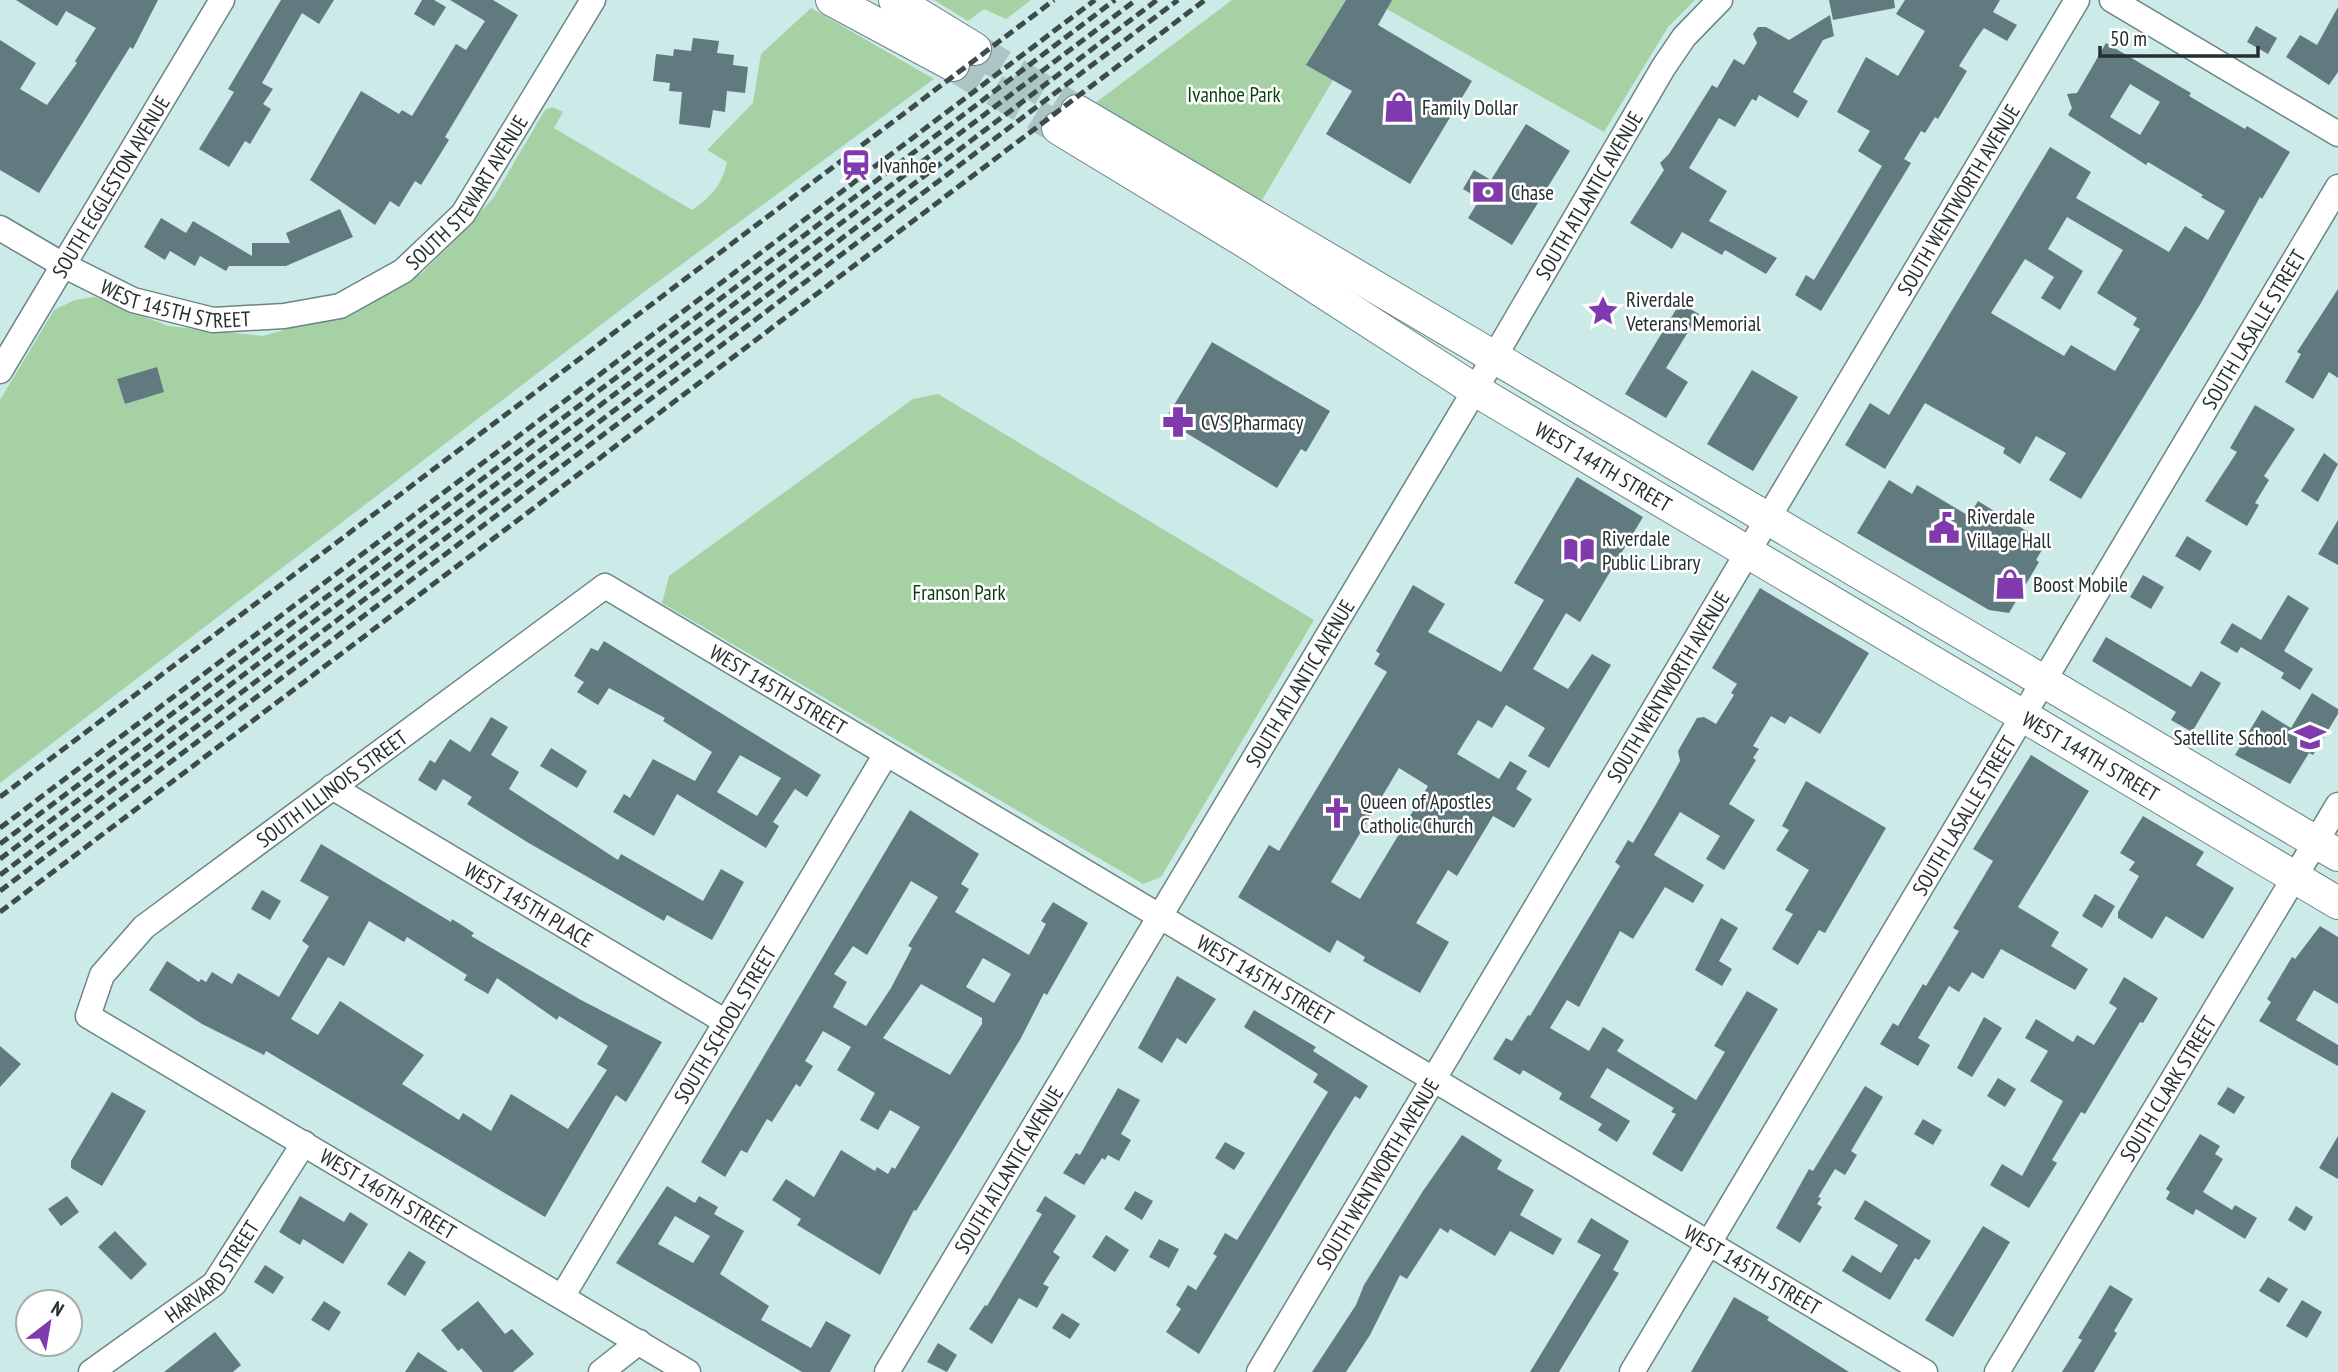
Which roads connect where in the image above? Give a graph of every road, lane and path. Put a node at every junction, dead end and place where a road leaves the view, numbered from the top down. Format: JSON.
{"nodes":[{"id":1,"x":222,"y":0,"type":"edge"},
{"id":2,"x":593,"y":0,"type":"edge"},
{"id":3,"x":832,"y":0,"type":"edge"},
{"id":4,"x":895,"y":0,"type":"edge"},
{"id":5,"x":1720,"y":0,"type":"edge"},
{"id":6,"x":2077,"y":0,"type":"edge"},
{"id":7,"x":2112,"y":0,"type":"edge"},
{"id":8,"x":1068,"y":119,"type":"tunnel mouth"},
{"id":9,"x":2338,"y":134,"type":"edge"},
{"id":10,"x":2338,"y":187,"type":"edge"},
{"id":11,"x":0,"y":228,"type":"edge"},
{"id":12,"x":1259,"y":233,"type":"junction"},
{"id":13,"x":63,"y":265,"type":"junction"},
{"id":14,"x":284,"y":316,"type":"joint"},
{"id":15,"x":1495,"y":355,"type":"junction"},
{"id":16,"x":0,"y":371,"type":"edge"},
{"id":17,"x":1475,"y":390,"type":"junction"},
{"id":18,"x":1767,"y":519,"type":"junction"},
{"id":19,"x":1748,"y":551,"type":"junction"},
{"id":20,"x":605,"y":586,"type":"joint"},
{"id":21,"x":2044,"y":681,"type":"junction"},
{"id":22,"x":2023,"y":715,"type":"junction"},
{"id":23,"x":886,"y":754,"type":"junction"},
{"id":24,"x":332,"y":787,"type":"junction"},
{"id":25,"x":2338,"y":805,"type":"edge"},
{"id":26,"x":2327,"y":848,"type":"edge"},
{"id":27,"x":2295,"y":877,"type":"junction"},
{"id":28,"x":2338,"y":903,"type":"edge"},
{"id":29,"x":1160,"y":916,"type":"junction"},
{"id":30,"x":88,"y":1016,"type":"joint"},
{"id":31,"x":726,"y":1022,"type":"junction"},
{"id":32,"x":1434,"y":1079,"type":"junction"},
{"id":33,"x":304,"y":1143,"type":"junction"},
{"id":34,"x":1709,"y":1243,"type":"junction"},
{"id":35,"x":562,"y":1297,"type":"junction"},
{"id":36,"x":639,"y":1342,"type":"junction"},
{"id":37,"x":91,"y":1372,"type":"edge"},
{"id":38,"x":601,"y":1372,"type":"edge"},
{"id":39,"x":688,"y":1372,"type":"edge"},
{"id":40,"x":887,"y":1372,"type":"edge"},
{"id":41,"x":1259,"y":1372,"type":"edge"},
{"id":42,"x":1632,"y":1372,"type":"edge"},
{"id":43,"x":1925,"y":1372,"type":"edge"},
{"id":44,"x":1997,"y":1372,"type":"edge"}],
"edges":[{"from":1,"to":13,"type":"street","name":"SOUTH EGGLESTON AVENUE"},
{"from":2,"to":14,"type":"street","name":"SOUTH STEWART AVENUE"},
{"from":3,"to":4,"type":"street"},
{"from":5,"to":15,"type":"street","name":"SOUTH ATLANTIC AVENUE"},
{"from":6,"to":18,"type":"street","name":"SOUTH WENTWORTH AVENUE"},
{"from":7,"to":9,"type":"street"},
{"from":8,"to":12,"type":"street","name":"WEST 144TH STREET"},
{"from":10,"to":21,"type":"street","name":"SOUTH LASALLE STREET"},
{"from":11,"to":13,"type":"street","name":"WEST 145TH STREET"},
{"from":12,"to":15,"type":"street","name":"WEST 144TH STREET"},
{"from":12,"to":17,"type":"street","name":"WEST 144TH STREET"},
{"from":13,"to":14,"type":"street","name":"WEST 145TH STREET"},
{"from":13,"to":16,"type":"street","name":"SOUTH EGGLESTON AVENUE"},
{"from":15,"to":17,"type":"street","name":"SOUTH ATLANTIC AVENUE"},
{"from":15,"to":18,"type":"street","name":"WEST 144TH STREET"},
{"from":17,"to":19,"type":"street","name":"WEST 144TH STREET"},
{"from":17,"to":29,"type":"street","name":"SOUTH ATLANTIC AVENUE"},
{"from":18,"to":19,"type":"street","name":"SOUTH WENTWORTH AVENUE"},
{"from":18,"to":21,"type":"street","name":"WEST 144TH STREET"},
{"from":19,"to":22,"type":"street","name":"WEST 144TH STREET"},
{"from":19,"to":32,"type":"street","name":"SOUTH WENTWORTH AVENUE"},
{"from":20,"to":23,"type":"street","name":"WEST 145TH STREET"},
{"from":20,"to":24,"type":"street","name":"SOUTH ILLINOIS STREET"},
{"from":21,"to":22,"type":"street","name":"SOUTH LASALLE STREET"},
{"from":21,"to":26,"type":"street","name":"WEST 144TH STREET"},
{"from":22,"to":27,"type":"street","name":"WEST 144TH STREET"},
{"from":22,"to":34,"type":"street","name":"SOUTH LASALLE STREET"},
{"from":23,"to":29,"type":"street","name":"WEST 145TH STREET"},
{"from":23,"to":31,"type":"street","name":"SOUTH SCHOOL STREET"},
{"from":24,"to":30,"type":"street","name":"SOUTH ILLINOIS STREET"},
{"from":24,"to":31,"type":"street","name":"WEST 145TH PLACE"},
{"from":25,"to":26,"type":"street","name":"SOUTH CLARK STREET"},
{"from":26,"to":27,"type":"street","name":"SOUTH CLARK STREET"},
{"from":27,"to":28,"type":"street","name":"WEST 144TH STREET"},
{"from":27,"to":44,"type":"street","name":"SOUTH CLARK STREET"},
{"from":29,"to":32,"type":"street","name":"WEST 145TH STREET"},
{"from":29,"to":40,"type":"street","name":"SOUTH ATLANTIC AVENUE"},
{"from":30,"to":33,"type":"street","name":"WEST 146TH STREET"},
{"from":31,"to":35,"type":"street","name":"SOUTH SCHOOL STREET"},
{"from":32,"to":34,"type":"street","name":"WEST 145TH STREET"},
{"from":32,"to":41,"type":"street","name":"SOUTH WENTWORTH AVENUE"},
{"from":33,"to":35,"type":"street","name":"WEST 146TH STREET"},
{"from":33,"to":37,"type":"street","name":"HARVARD STREET"},
{"from":34,"to":42,"type":"street","name":"SOUTH LASALLE STREET"},
{"from":34,"to":43,"type":"street","name":"WEST 145TH STREET"},
{"from":35,"to":36,"type":"street","name":"WEST 146TH STREET"},
{"from":36,"to":38,"type":"street"},
{"from":36,"to":39,"type":"street","name":"WEST 146TH STREET"}]}
